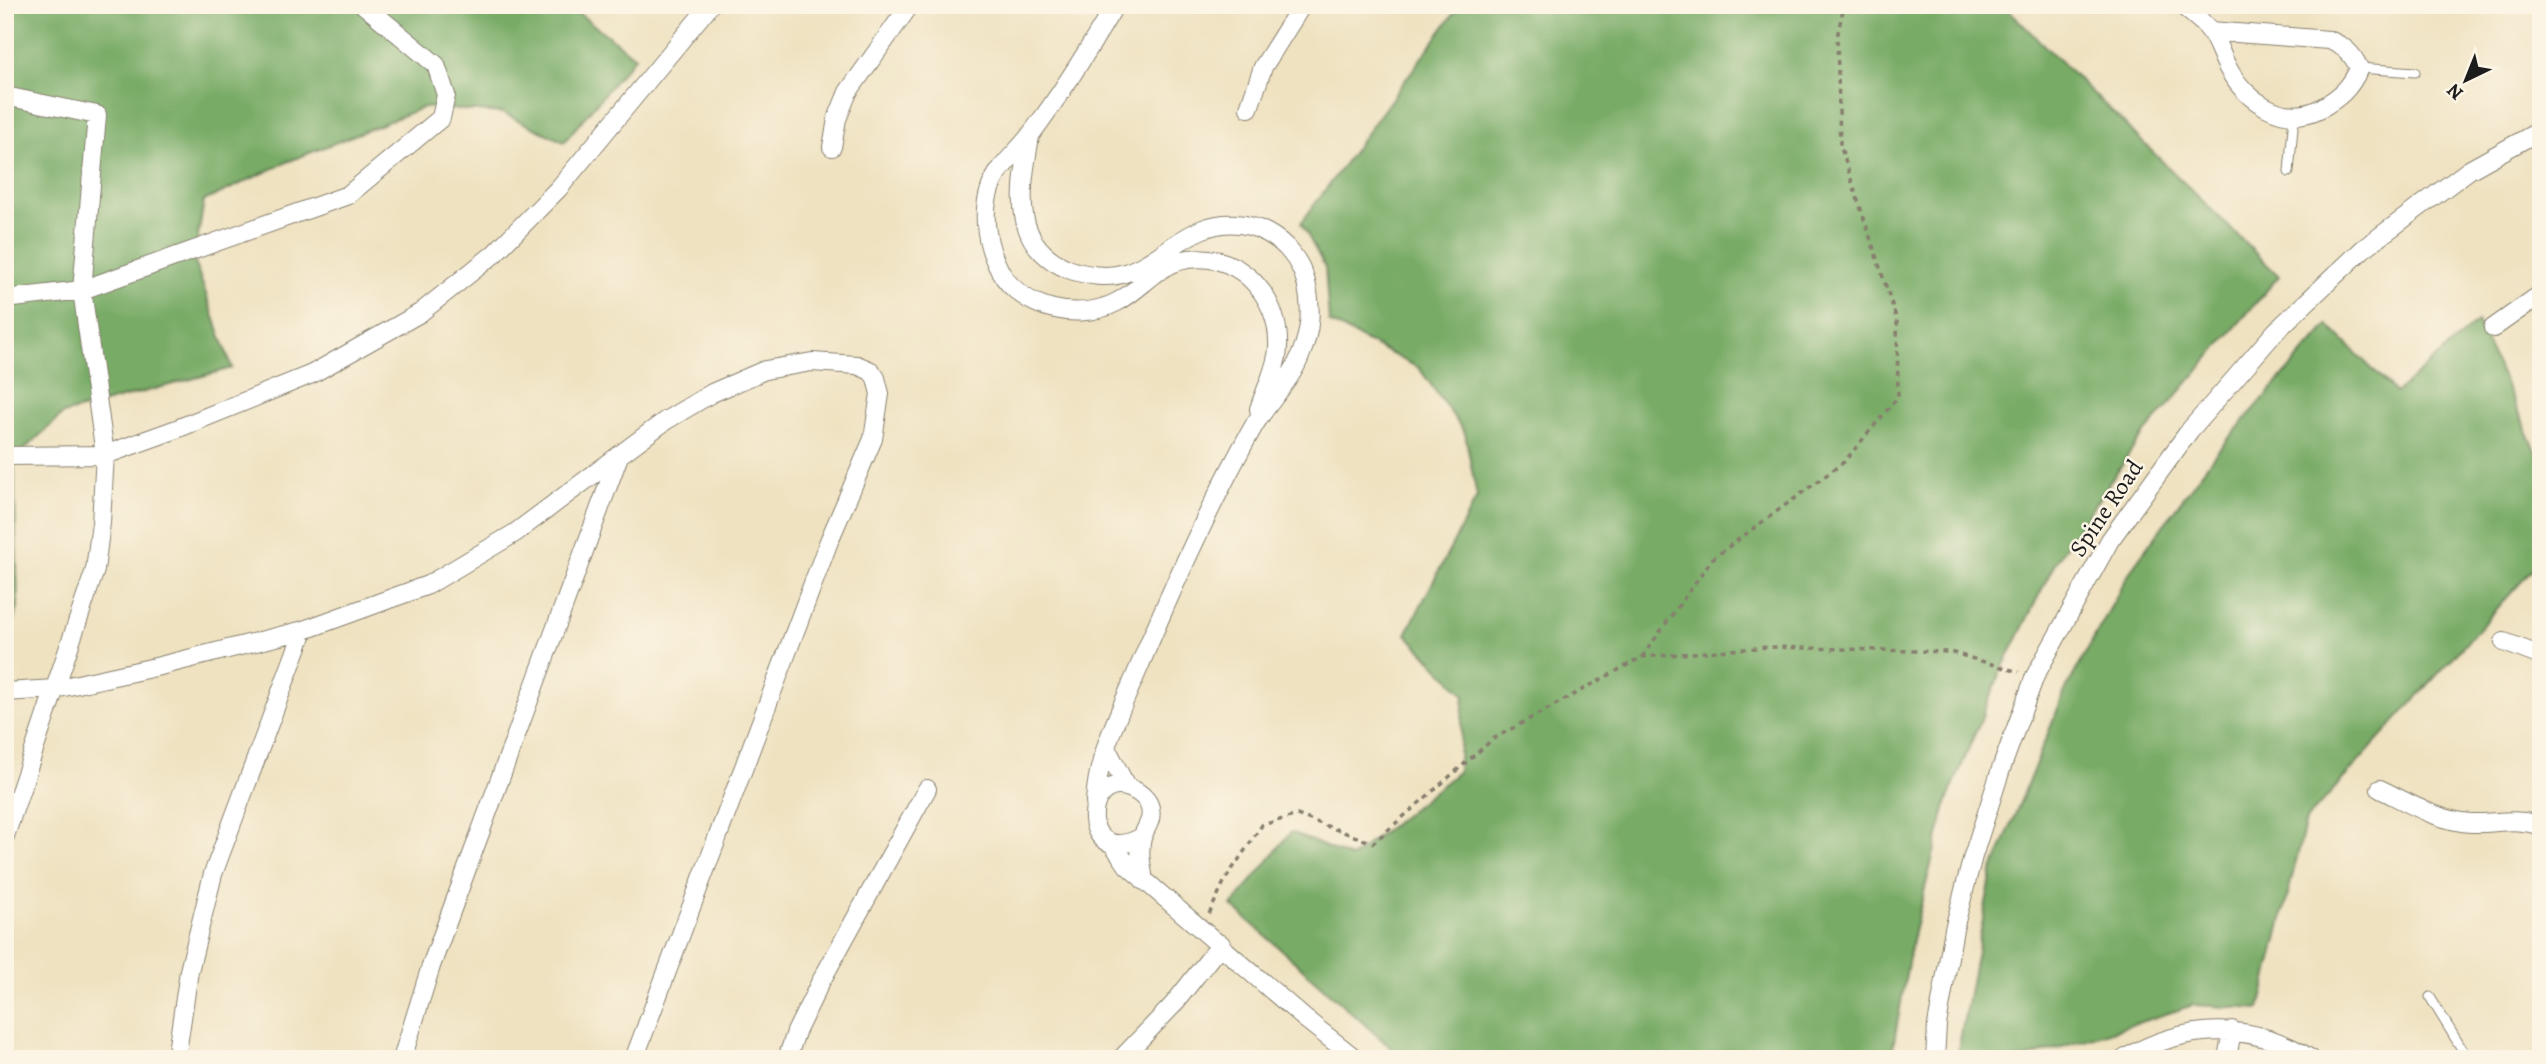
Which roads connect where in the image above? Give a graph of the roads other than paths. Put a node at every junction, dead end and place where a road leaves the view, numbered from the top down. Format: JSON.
{"nodes":[{"id":1,"x":364,"y":5,"type":"edge"},
{"id":2,"x":710,"y":5,"type":"edge"},
{"id":3,"x":909,"y":5,"type":"edge"},
{"id":4,"x":1115,"y":5,"type":"edge"},
{"id":5,"x":1302,"y":5,"type":"edge"},
{"id":6,"x":2182,"y":5,"type":"edge"},
{"id":7,"x":2210,"y":31,"type":"junction"},
{"id":8,"x":2359,"y":68,"type":"junction"},
{"id":9,"x":2415,"y":72,"type":"dead end"},
{"id":10,"x":5,"y":96,"type":"edge"},
{"id":11,"x":1249,"y":108,"type":"dead end"},
{"id":12,"x":2294,"y":116,"type":"junction"},
{"id":13,"x":2541,"y":130,"type":"edge"},
{"id":14,"x":1030,"y":136,"type":"junction"},
{"id":15,"x":832,"y":147,"type":"dead end"},
{"id":16,"x":2289,"y":172,"type":"dead end"},
{"id":17,"x":82,"y":290,"type":"junction"},
{"id":18,"x":2541,"y":294,"type":"edge"},
{"id":19,"x":5,"y":299,"type":"edge"},
{"id":20,"x":2493,"y":328,"type":"dead end"},
{"id":21,"x":1254,"y":426,"type":"junction"},
{"id":22,"x":105,"y":455,"type":"junction"},
{"id":23,"x":5,"y":456,"type":"edge"},
{"id":24,"x":619,"y":456,"type":"junction"},
{"id":25,"x":304,"y":630,"type":"junction"},
{"id":26,"x":2504,"y":642,"type":"dead end"},
{"id":27,"x":2541,"y":656,"type":"edge"},
{"id":28,"x":55,"y":689,"type":"junction"},
{"id":29,"x":5,"y":692,"type":"edge"},
{"id":30,"x":1107,"y":747,"type":"junction"},
{"id":31,"x":1126,"y":786,"type":"junction"},
{"id":32,"x":927,"y":789,"type":"dead end"},
{"id":33,"x":2380,"y":789,"type":"dead end"},
{"id":34,"x":1095,"y":802,"type":"junction"},
{"id":35,"x":2541,"y":826,"type":"edge"},
{"id":36,"x":5,"y":836,"type":"edge"},
{"id":37,"x":1142,"y":837,"type":"junction"},
{"id":38,"x":1112,"y":843,"type":"junction"},
{"id":39,"x":1144,"y":881,"type":"junction"},
{"id":40,"x":1221,"y":944,"type":"junction"},
{"id":41,"x":2430,"y":997,"type":"dead end"},
{"id":42,"x":2232,"y":1030,"type":"junction"},
{"id":43,"x":176,"y":1059,"type":"edge"},
{"id":44,"x":402,"y":1059,"type":"edge"},
{"id":45,"x":634,"y":1059,"type":"edge"},
{"id":46,"x":787,"y":1059,"type":"edge"},
{"id":47,"x":1121,"y":1059,"type":"edge"},
{"id":48,"x":1356,"y":1059,"type":"edge"},
{"id":49,"x":1936,"y":1059,"type":"edge"},
{"id":50,"x":2124,"y":1059,"type":"edge"},
{"id":51,"x":2227,"y":1059,"type":"edge"},
{"id":52,"x":2311,"y":1059,"type":"edge"},
{"id":53,"x":2468,"y":1059,"type":"edge"}],
"edges":[{"from":1,"to":17,"type":"street"},
{"from":2,"to":22,"type":"street"},
{"from":3,"to":15,"type":"street"},
{"from":4,"to":14,"type":"street"},
{"from":5,"to":11,"type":"street"},
{"from":6,"to":7,"type":"street"},
{"from":7,"to":8,"type":"street"},
{"from":7,"to":12,"type":"street"},
{"from":8,"to":9,"type":"lane"},
{"from":8,"to":12,"type":"street"},
{"from":10,"to":17,"type":"street"},
{"from":12,"to":16,"type":"lane"},
{"from":13,"to":49,"type":"street","name":"Spine Road"},
{"from":14,"to":21,"type":"street"},
{"from":14,"to":21,"type":"street"},
{"from":17,"to":19,"type":"street"},
{"from":17,"to":22,"type":"street"},
{"from":18,"to":20,"type":"street"},
{"from":21,"to":30,"type":"street"},
{"from":22,"to":23,"type":"street"},
{"from":22,"to":28,"type":"street"},
{"from":24,"to":25,"type":"street"},
{"from":24,"to":44,"type":"street"},
{"from":24,"to":45,"type":"street"},
{"from":25,"to":28,"type":"street"},
{"from":25,"to":43,"type":"street"},
{"from":26,"to":27,"type":"street"},
{"from":28,"to":29,"type":"street"},
{"from":28,"to":36,"type":"street"},
{"from":30,"to":31,"type":"street"},
{"from":30,"to":34,"type":"street"},
{"from":31,"to":34,"type":"street"},
{"from":31,"to":37,"type":"street"},
{"from":32,"to":46,"type":"street"},
{"from":33,"to":35,"type":"street"},
{"from":34,"to":38,"type":"street"},
{"from":37,"to":38,"type":"street"},
{"from":37,"to":39,"type":"street"},
{"from":38,"to":39,"type":"street"},
{"from":39,"to":40,"type":"street"},
{"from":40,"to":47,"type":"street"},
{"from":40,"to":48,"type":"street"},
{"from":41,"to":53,"type":"lane"},
{"from":42,"to":50,"type":"street"},
{"from":42,"to":51,"type":"street"},
{"from":42,"to":52,"type":"street"}]}
